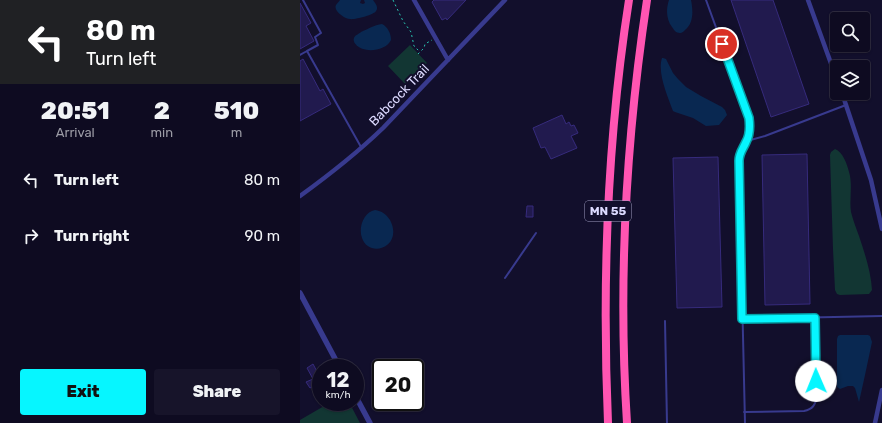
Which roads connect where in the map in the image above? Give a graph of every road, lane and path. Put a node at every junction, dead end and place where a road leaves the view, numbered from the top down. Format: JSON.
{"nodes":[{"id":1,"x":303,"y":0,"type":"edge"},
{"id":2,"x":393,"y":0,"type":"edge"},
{"id":3,"x":505,"y":0,"type":"edge"},
{"id":4,"x":629,"y":0,"type":"edge"},
{"id":5,"x":647,"y":0,"type":"edge"},
{"id":6,"x":706,"y":0,"type":"edge"},
{"id":7,"x":808,"y":0,"type":"edge"},
{"id":8,"x":415,"y":1,"type":"edge"},
{"id":9,"x":436,"y":38,"type":"junction"},
{"id":10,"x":307,"y":51,"type":"junction"},
{"id":11,"x":300,"y":55,"type":"edge"},
{"id":12,"x":448,"y":60,"type":"junction"},
{"id":13,"x":830,"y":61,"type":"edge"},
{"id":14,"x":844,"y":100,"type":"edge"},
{"id":15,"x":846,"y":105,"type":"junction"},
{"id":16,"x":747,"y":141,"type":"junction"},
{"id":17,"x":362,"y":148,"type":"junction"},
{"id":18,"x":300,"y":196,"type":"edge"},
{"id":19,"x":882,"y":229,"type":"edge"},
{"id":20,"x":536,"y":233,"type":"dead end"},
{"id":21,"x":505,"y":278,"type":"dead end"},
{"id":22,"x":300,"y":293,"type":"edge"},
{"id":23,"x":882,"y":316,"type":"edge"},
{"id":24,"x":815,"y":318,"type":"junction"},
{"id":25,"x":742,"y":319,"type":"junction"},
{"id":26,"x":665,"y":321,"type":"dead end"},
{"id":27,"x":335,"y":359,"type":"edge"},
{"id":28,"x":882,"y":390,"type":"edge"},
{"id":29,"x":363,"y":411,"type":"edge"},
{"id":30,"x":744,"y":412,"type":"junction"},
{"id":31,"x":370,"y":423,"type":"edge"},
{"id":32,"x":608,"y":423,"type":"edge"},
{"id":33,"x":627,"y":423,"type":"edge"},
{"id":34,"x":667,"y":423,"type":"edge"},
{"id":35,"x":745,"y":423,"type":"edge"},
{"id":36,"x":875,"y":423,"type":"edge"}],
"edges":[{"from":1,"to":10,"type":"lane"},
{"from":2,"to":9,"type":"path"},
{"from":3,"to":12,"type":"street","name":"Babcock Trail"},
{"from":4,"to":32,"type":"highway","number":"MN 55"},
{"from":5,"to":33,"type":"highway","number":"MN 55"},
{"from":6,"to":16,"type":"lane"},
{"from":7,"to":13,"type":"street"},
{"from":8,"to":9,"type":"street"},
{"from":9,"to":12,"type":"street"},
{"from":10,"to":11,"type":"lane"},
{"from":10,"to":17,"type":"lane"},
{"from":12,"to":17,"type":"street","name":"Babcock Trail"},
{"from":14,"to":15,"type":"street"},
{"from":15,"to":16,"type":"lane"},
{"from":15,"to":19,"type":"street"},
{"from":16,"to":25,"type":"lane"},
{"from":17,"to":18,"type":"street","name":"Babcock Trail"},
{"from":20,"to":21,"type":"lane"},
{"from":22,"to":27,"type":"street"},
{"from":23,"to":24,"type":"lane"},
{"from":24,"to":25,"type":"lane"},
{"from":24,"to":30,"type":"lane"},
{"from":25,"to":30,"type":"lane"},
{"from":26,"to":34,"type":"lane"},
{"from":28,"to":36,"type":"street"},
{"from":29,"to":31,"type":"street"},
{"from":30,"to":35,"type":"lane"}]}
